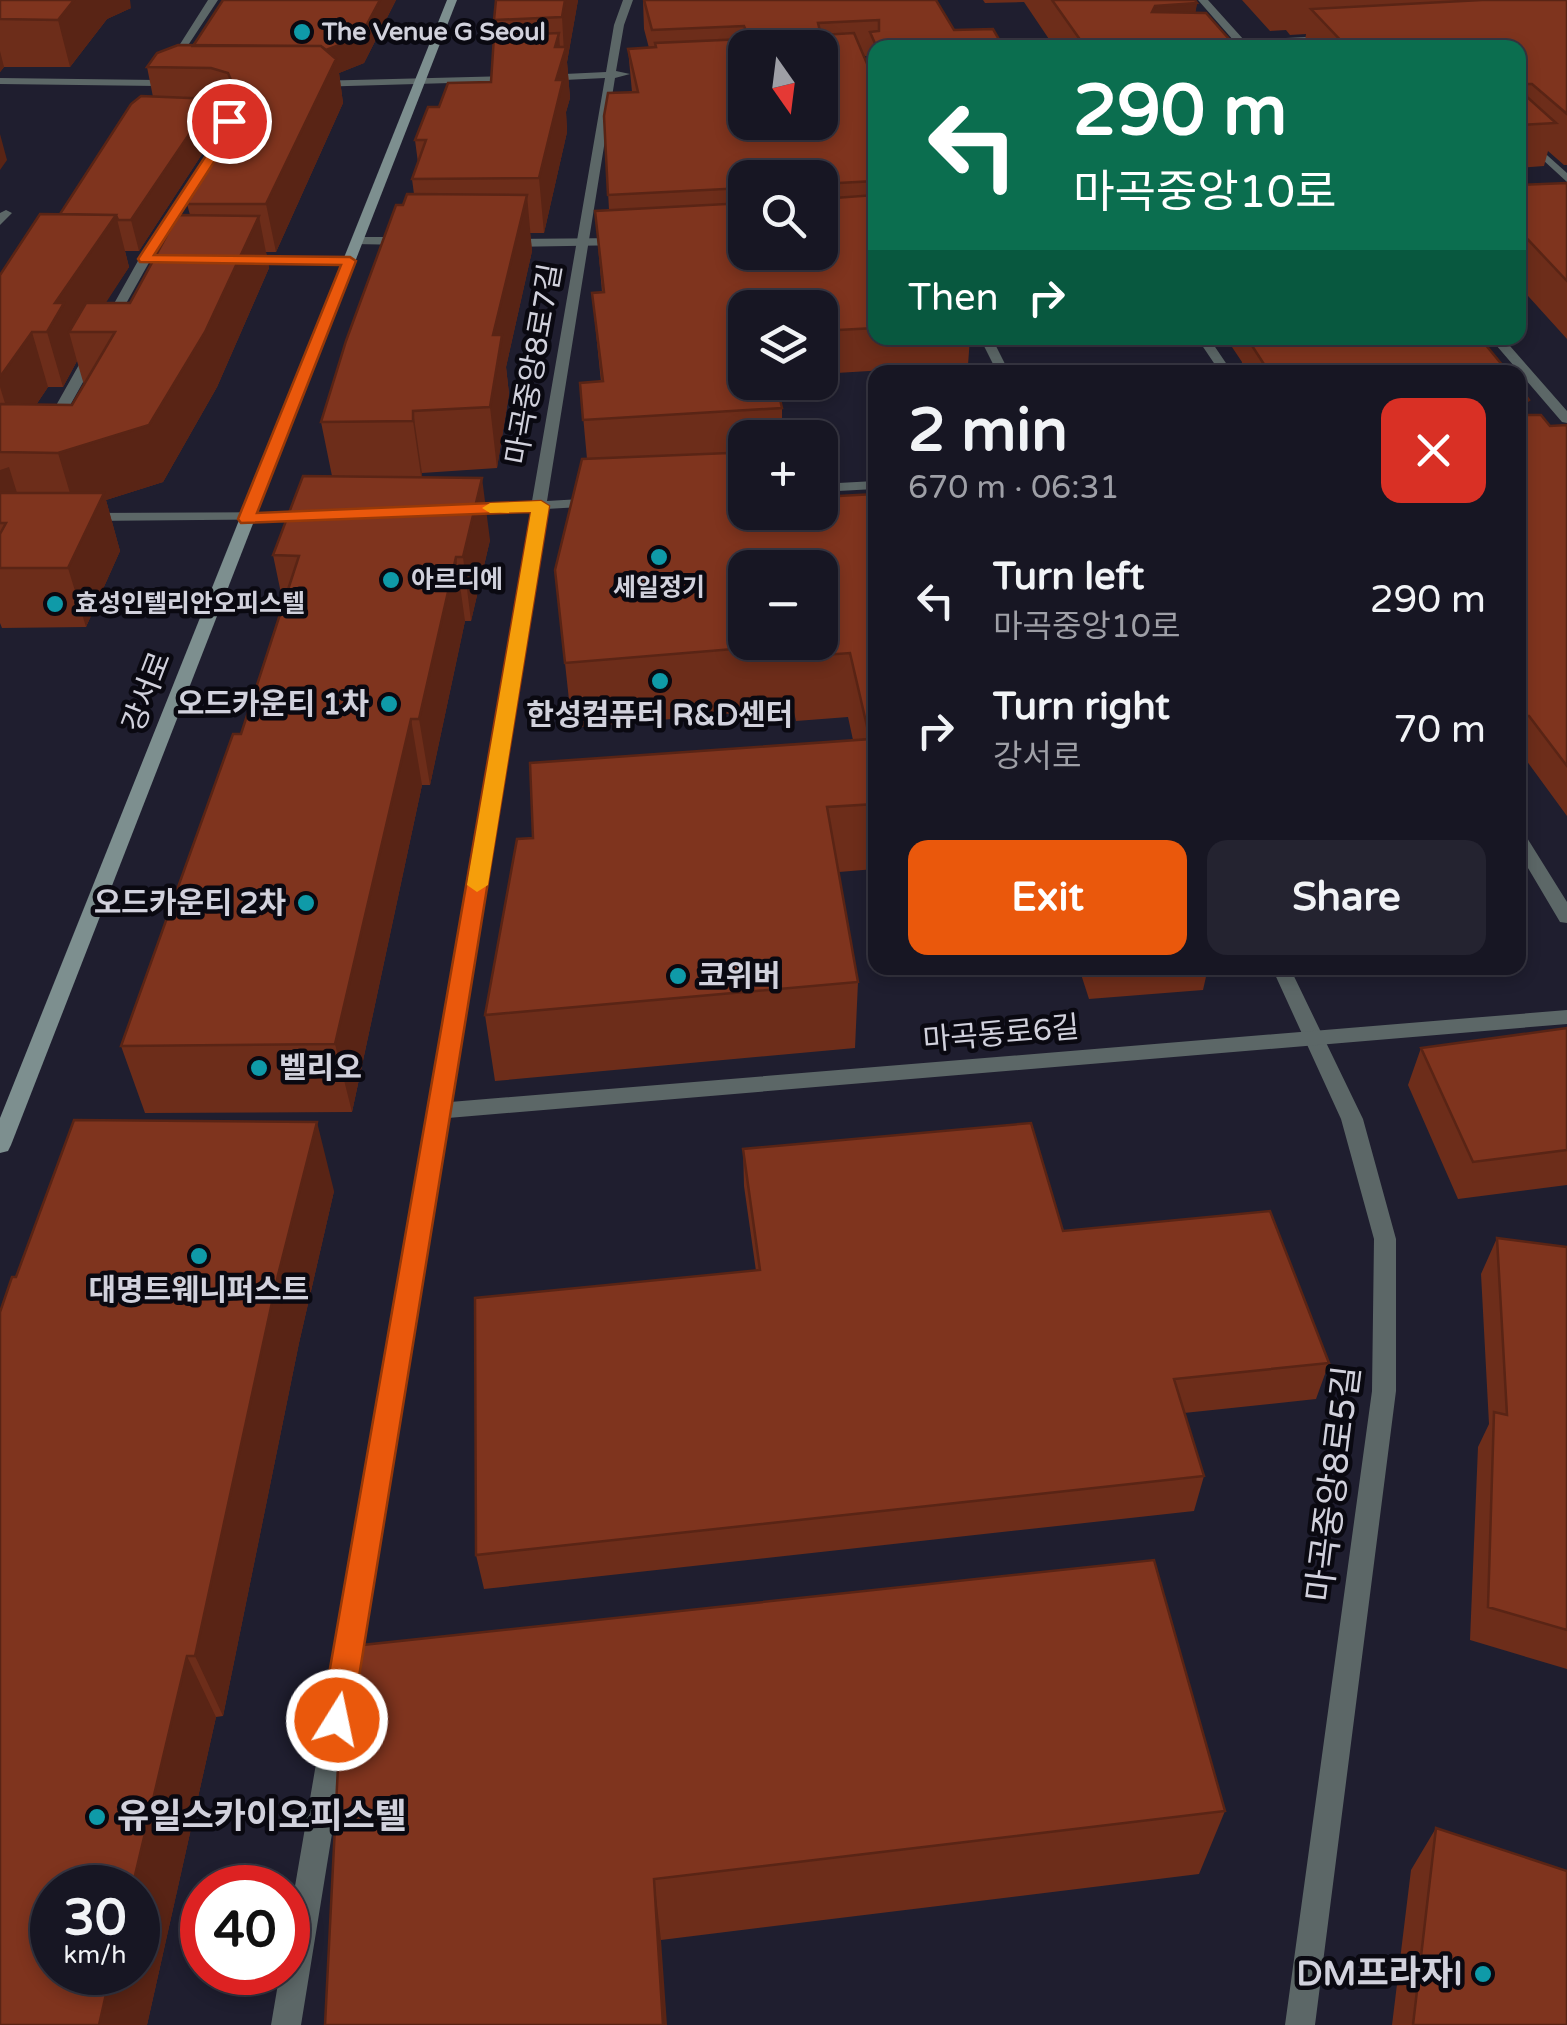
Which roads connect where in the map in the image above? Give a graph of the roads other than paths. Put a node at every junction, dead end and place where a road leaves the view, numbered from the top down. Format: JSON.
{"nodes":[{"id":1,"x":213,"y":0,"type":"edge"},
{"id":2,"x":452,"y":0,"type":"edge"},
{"id":3,"x":628,"y":0,"type":"edge"},
{"id":4,"x":1203,"y":0,"type":"edge"},
{"id":5,"x":1348,"y":38,"type":"edge"},
{"id":6,"x":1239,"y":40,"type":"edge"},
{"id":7,"x":1318,"y":40,"type":"edge"},
{"id":8,"x":623,"y":74,"type":"junction"},
{"id":9,"x":540,"y":78,"type":"edge"},
{"id":10,"x":521,"y":79,"type":"edge"},
{"id":11,"x":0,"y":81,"type":"edge"},
{"id":12,"x":158,"y":83,"type":"junction"},
{"id":13,"x":176,"y":83,"type":"edge"},
{"id":14,"x":304,"y":84,"type":"edge"},
{"id":15,"x":420,"y":84,"type":"junction"},
{"id":16,"x":149,"y":94,"type":"edge"},
{"id":17,"x":184,"y":118,"type":"edge"},
{"id":18,"x":1526,"y":140,"type":"edge"},
{"id":19,"x":1567,"y":179,"type":"edge"},
{"id":20,"x":358,"y":240,"type":"junction"},
{"id":21,"x":638,"y":241,"type":"edge"},
{"id":22,"x":426,"y":242,"type":"edge"},
{"id":23,"x":486,"y":242,"type":"edge"},
{"id":24,"x":585,"y":244,"type":"junction"},
{"id":25,"x":126,"y":259,"type":"edge"},
{"id":26,"x":144,"y":259,"type":"junction"},
{"id":27,"x":164,"y":259,"type":"edge"},
{"id":28,"x":222,"y":260,"type":"edge"},
{"id":29,"x":350,"y":261,"type":"junction"},
{"id":30,"x":1502,"y":345,"type":"edge"},
{"id":31,"x":1520,"y":365,"type":"edge"},
{"id":32,"x":1526,"y":372,"type":"edge"},
{"id":33,"x":1567,"y":419,"type":"edge"},
{"id":34,"x":46,"y":436,"type":"edge"},
{"id":35,"x":868,"y":485,"type":"edge"},
{"id":36,"x":838,"y":487,"type":"edge"},
{"id":37,"x":728,"y":494,"type":"edge"},
{"id":38,"x":689,"y":496,"type":"edge"},
{"id":39,"x":615,"y":501,"type":"edge"},
{"id":40,"x":541,"y":506,"type":"junction"},
{"id":41,"x":443,"y":510,"type":"edge"},
{"id":42,"x":326,"y":516,"type":"edge"},
{"id":43,"x":78,"y":517,"type":"edge"},
{"id":44,"x":247,"y":519,"type":"junction"},
{"id":45,"x":1526,"y":850,"type":"edge"},
{"id":46,"x":1567,"y":916,"type":"edge"},
{"id":47,"x":1284,"y":975,"type":"edge"},
{"id":48,"x":1567,"y":1016,"type":"edge"},
{"id":49,"x":1314,"y":1038,"type":"junction"},
{"id":50,"x":439,"y":1111,"type":"junction"},
{"id":51,"x":0,"y":1146,"type":"edge"},
{"id":52,"x":286,"y":2025,"type":"edge"},
{"id":53,"x":1300,"y":2025,"type":"edge"}],
"edges":[{"from":1,"to":12,"type":"street"},
{"from":2,"to":15,"type":"main road","name":"강서로"},
{"from":3,"to":8,"type":"street","name":"마곡중앙8로7길"},
{"from":4,"to":6,"type":"street"},
{"from":5,"to":7,"type":"street"},
{"from":8,"to":9,"type":"street"},
{"from":8,"to":24,"type":"street","name":"마곡중앙8로7길"},
{"from":10,"to":15,"type":"street"},
{"from":11,"to":12,"type":"street"},
{"from":12,"to":13,"type":"street"},
{"from":12,"to":16,"type":"street"},
{"from":14,"to":15,"type":"street"},
{"from":15,"to":20,"type":"main road","name":"강서로"},
{"from":17,"to":26,"type":"street"},
{"from":18,"to":19,"type":"street"},
{"from":20,"to":22,"type":"street"},
{"from":20,"to":29,"type":"main road","name":"강서로"},
{"from":21,"to":24,"type":"street"},
{"from":23,"to":24,"type":"street"},
{"from":24,"to":40,"type":"street","name":"마곡중앙8로7길"},
{"from":25,"to":26,"type":"street"},
{"from":26,"to":27,"type":"street"},
{"from":26,"to":34,"type":"street"},
{"from":28,"to":29,"type":"street"},
{"from":29,"to":44,"type":"main road","name":"강서로"},
{"from":30,"to":31,"type":"street"},
{"from":32,"to":33,"type":"street"},
{"from":35,"to":36,"type":"street"},
{"from":37,"to":38,"type":"street"},
{"from":39,"to":40,"type":"street"},
{"from":40,"to":41,"type":"street"},
{"from":40,"to":50,"type":"street","name":"마곡중앙8로7길"},
{"from":42,"to":44,"type":"street"},
{"from":43,"to":44,"type":"street"},
{"from":44,"to":51,"type":"main road","name":"강서로"},
{"from":45,"to":46,"type":"street"},
{"from":47,"to":49,"type":"street","name":"마곡중앙8로5길"},
{"from":48,"to":49,"type":"street","name":"마곡동로6길"},
{"from":49,"to":50,"type":"street","name":"마곡동로6길"},
{"from":49,"to":53,"type":"street","name":"마곡중앙8로5길"},
{"from":50,"to":52,"type":"street","name":"마곡중앙8로7길"}]}
